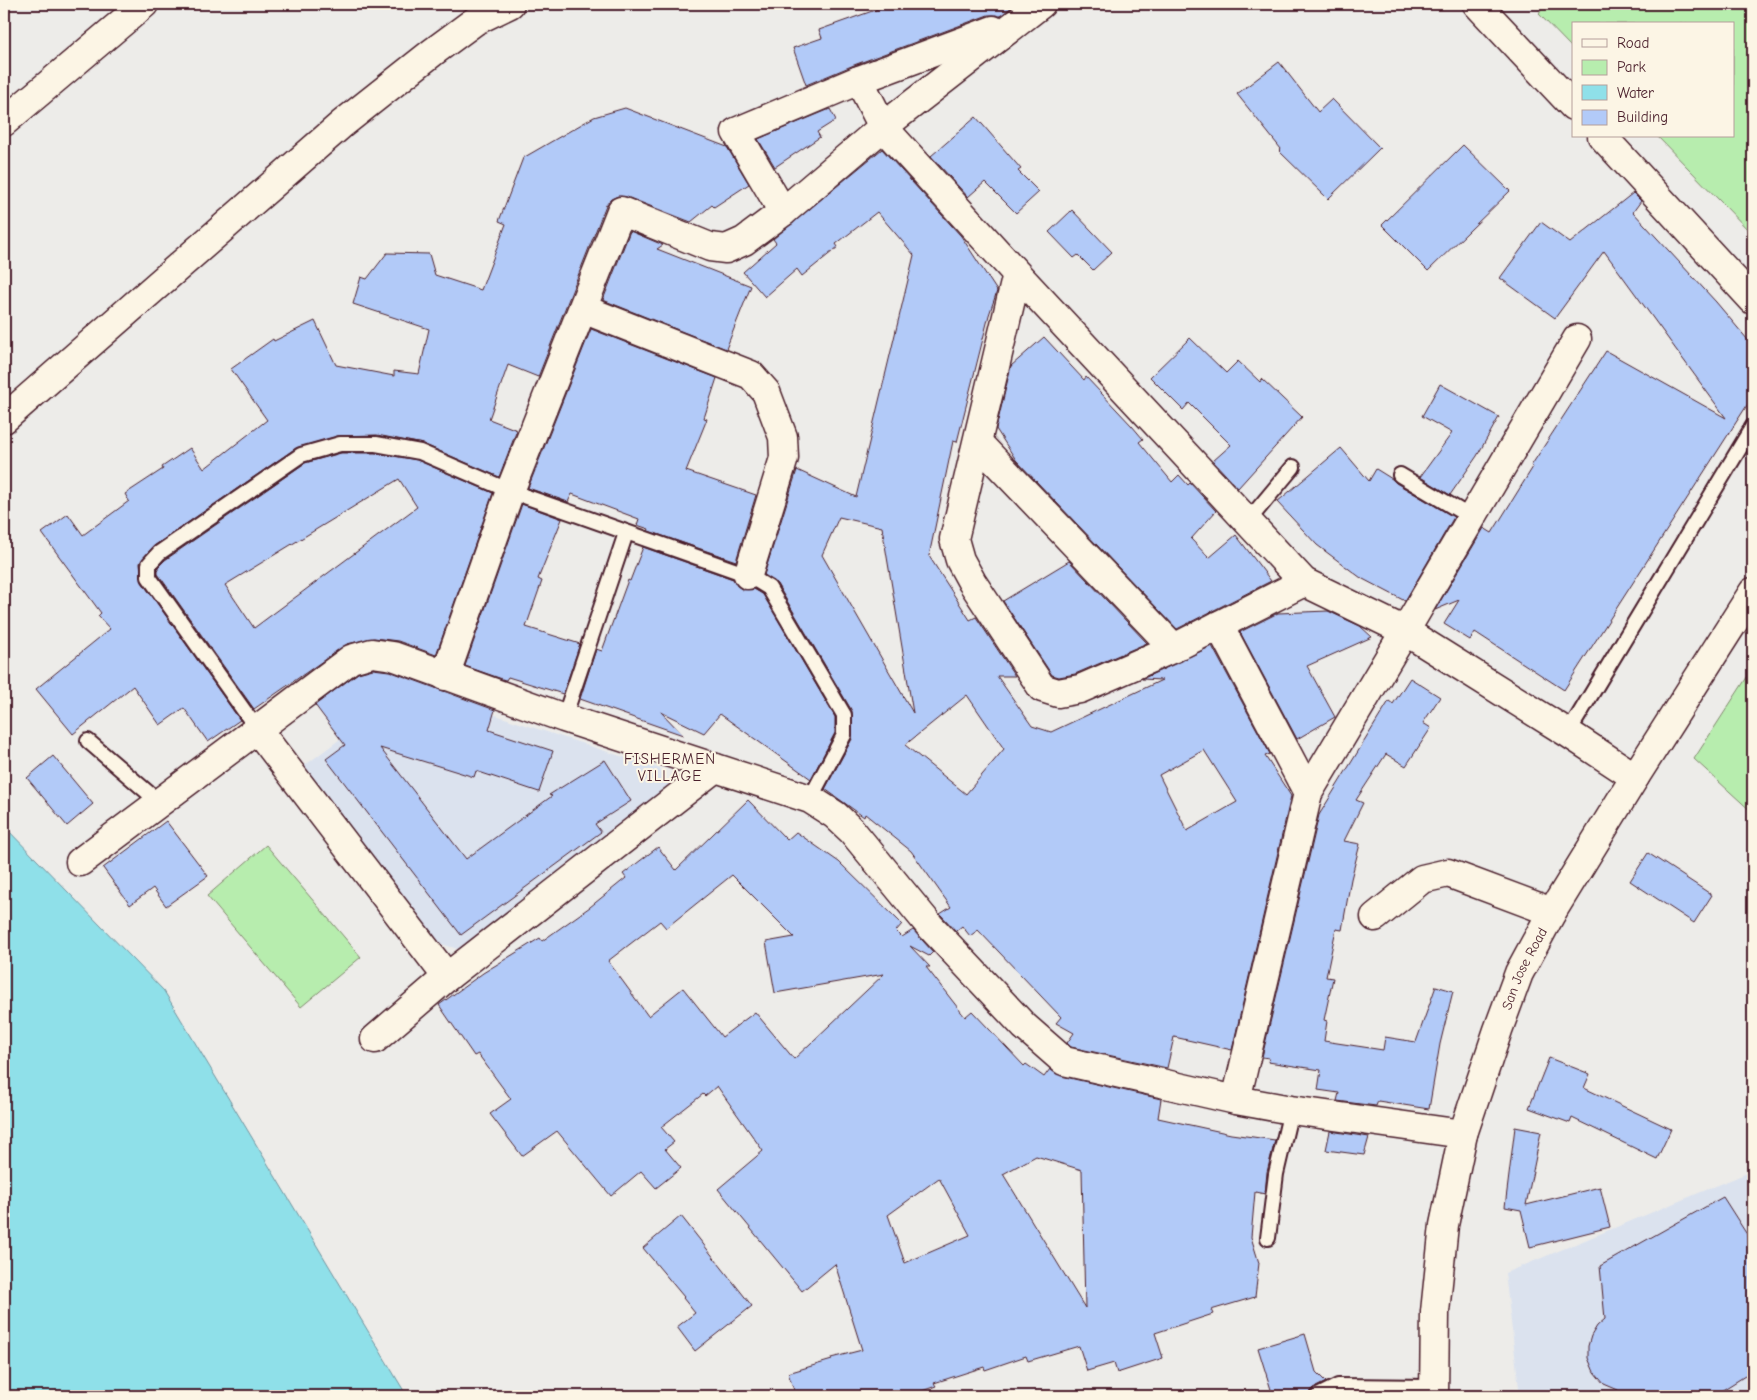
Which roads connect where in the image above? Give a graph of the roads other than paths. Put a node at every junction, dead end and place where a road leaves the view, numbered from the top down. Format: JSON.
{"nodes":[{"id":1,"x":144,"y":4,"type":"edge"},
{"id":2,"x":510,"y":4,"type":"edge"},
{"id":3,"x":1041,"y":4,"type":"edge"},
{"id":4,"x":1477,"y":4,"type":"edge"},
{"id":5,"x":1017,"y":21,"type":"junction"},
{"id":6,"x":859,"y":80,"type":"junction"},
{"id":7,"x":1572,"y":105,"type":"edge"},
{"id":8,"x":4,"y":122,"type":"edge"},
{"id":9,"x":883,"y":127,"type":"junction"},
{"id":10,"x":1604,"y":138,"type":"edge"},
{"id":11,"x":783,"y":212,"type":"junction"},
{"id":12,"x":1017,"y":274,"type":"junction"},
{"id":13,"x":1753,"y":300,"type":"edge"},
{"id":14,"x":583,"y":309,"type":"junction"},
{"id":15,"x":1577,"y":339,"type":"dead end"},
{"id":16,"x":4,"y":419,"type":"edge"},
{"id":17,"x":1751,"y":435,"type":"edge"},
{"id":18,"x":978,"y":443,"type":"junction"},
{"id":19,"x":1293,"y":467,"type":"dead end"},
{"id":20,"x":1400,"y":475,"type":"dead end"},
{"id":21,"x":510,"y":491,"type":"junction"},
{"id":22,"x":1472,"y":518,"type":"junction"},
{"id":23,"x":1248,"y":521,"type":"junction"},
{"id":24,"x":626,"y":533,"type":"junction"},
{"id":25,"x":748,"y":575,"type":"junction"},
{"id":26,"x":1304,"y":582,"type":"junction"},
{"id":27,"x":1753,"y":592,"type":"edge"},
{"id":28,"x":1219,"y":625,"type":"junction"},
{"id":29,"x":1405,"y":631,"type":"junction"},
{"id":30,"x":1174,"y":648,"type":"junction"},
{"id":31,"x":444,"y":676,"type":"junction"},
{"id":32,"x":564,"y":718,"type":"junction"},
{"id":33,"x":257,"y":729,"type":"junction"},
{"id":34,"x":1568,"y":733,"type":"junction"},
{"id":35,"x":88,"y":741,"type":"dead end"},
{"id":36,"x":714,"y":768,"type":"junction"},
{"id":37,"x":1635,"y":777,"type":"junction"},
{"id":38,"x":1308,"y":793,"type":"junction"},
{"id":39,"x":810,"y":799,"type":"junction"},
{"id":40,"x":159,"y":802,"type":"junction"},
{"id":41,"x":80,"y":862,"type":"dead end"},
{"id":42,"x":1552,"y":912,"type":"junction"},
{"id":43,"x":1375,"y":917,"type":"dead end"},
{"id":44,"x":447,"y":977,"type":"junction"},
{"id":45,"x":375,"y":1039,"type":"dead end"},
{"id":46,"x":1236,"y":1100,"type":"junction"},
{"id":47,"x":1291,"y":1110,"type":"junction"},
{"id":48,"x":1463,"y":1134,"type":"junction"},
{"id":49,"x":1268,"y":1238,"type":"dead end"},
{"id":50,"x":1433,"y":1392,"type":"edge"},
{"id":51,"x":1318,"y":1396,"type":"edge"}],
"edges":[{"from":1,"to":8,"type":"street"},
{"from":2,"to":16,"type":"street"},
{"from":3,"to":5,"type":"street"},
{"from":4,"to":7,"type":"street"},
{"from":5,"to":6,"type":"street"},
{"from":5,"to":9,"type":"street"},
{"from":6,"to":9,"type":"street"},
{"from":6,"to":11,"type":"street"},
{"from":9,"to":11,"type":"street"},
{"from":9,"to":12,"type":"street"},
{"from":10,"to":13,"type":"street"},
{"from":11,"to":14,"type":"street"},
{"from":12,"to":18,"type":"street"},
{"from":12,"to":23,"type":"street"},
{"from":14,"to":21,"type":"street"},
{"from":14,"to":25,"type":"street"},
{"from":15,"to":22,"type":"street"},
{"from":17,"to":34,"type":"lane"},
{"from":18,"to":30,"type":"street"},
{"from":18,"to":30,"type":"street"},
{"from":19,"to":23,"type":"lane"},
{"from":20,"to":22,"type":"lane"},
{"from":21,"to":24,"type":"lane"},
{"from":21,"to":31,"type":"street"},
{"from":21,"to":33,"type":"lane"},
{"from":22,"to":29,"type":"street"},
{"from":23,"to":26,"type":"street"},
{"from":24,"to":25,"type":"lane"},
{"from":24,"to":32,"type":"lane"},
{"from":25,"to":39,"type":"lane"},
{"from":26,"to":28,"type":"street"},
{"from":26,"to":29,"type":"street"},
{"from":27,"to":37,"type":"street","name":"San Jose Road"},
{"from":28,"to":30,"type":"street"},
{"from":28,"to":38,"type":"street"},
{"from":29,"to":34,"type":"street"},
{"from":29,"to":38,"type":"street"},
{"from":31,"to":32,"type":"street"},
{"from":31,"to":33,"type":"street"},
{"from":32,"to":36,"type":"street"},
{"from":33,"to":40,"type":"street"},
{"from":33,"to":44,"type":"street"},
{"from":34,"to":37,"type":"street"},
{"from":35,"to":40,"type":"lane"},
{"from":36,"to":39,"type":"street"},
{"from":36,"to":44,"type":"street"},
{"from":37,"to":42,"type":"street","name":"San Jose Road"},
{"from":38,"to":46,"type":"street"},
{"from":39,"to":46,"type":"street"},
{"from":40,"to":41,"type":"street"},
{"from":42,"to":43,"type":"street"},
{"from":42,"to":48,"type":"street","name":"San Jose Road"},
{"from":44,"to":45,"type":"street"},
{"from":46,"to":47,"type":"street"},
{"from":47,"to":48,"type":"street"},
{"from":47,"to":49,"type":"lane"},
{"from":48,"to":50,"type":"street","name":"San Jose Road"},
{"from":50,"to":51,"type":"lane"}]}
